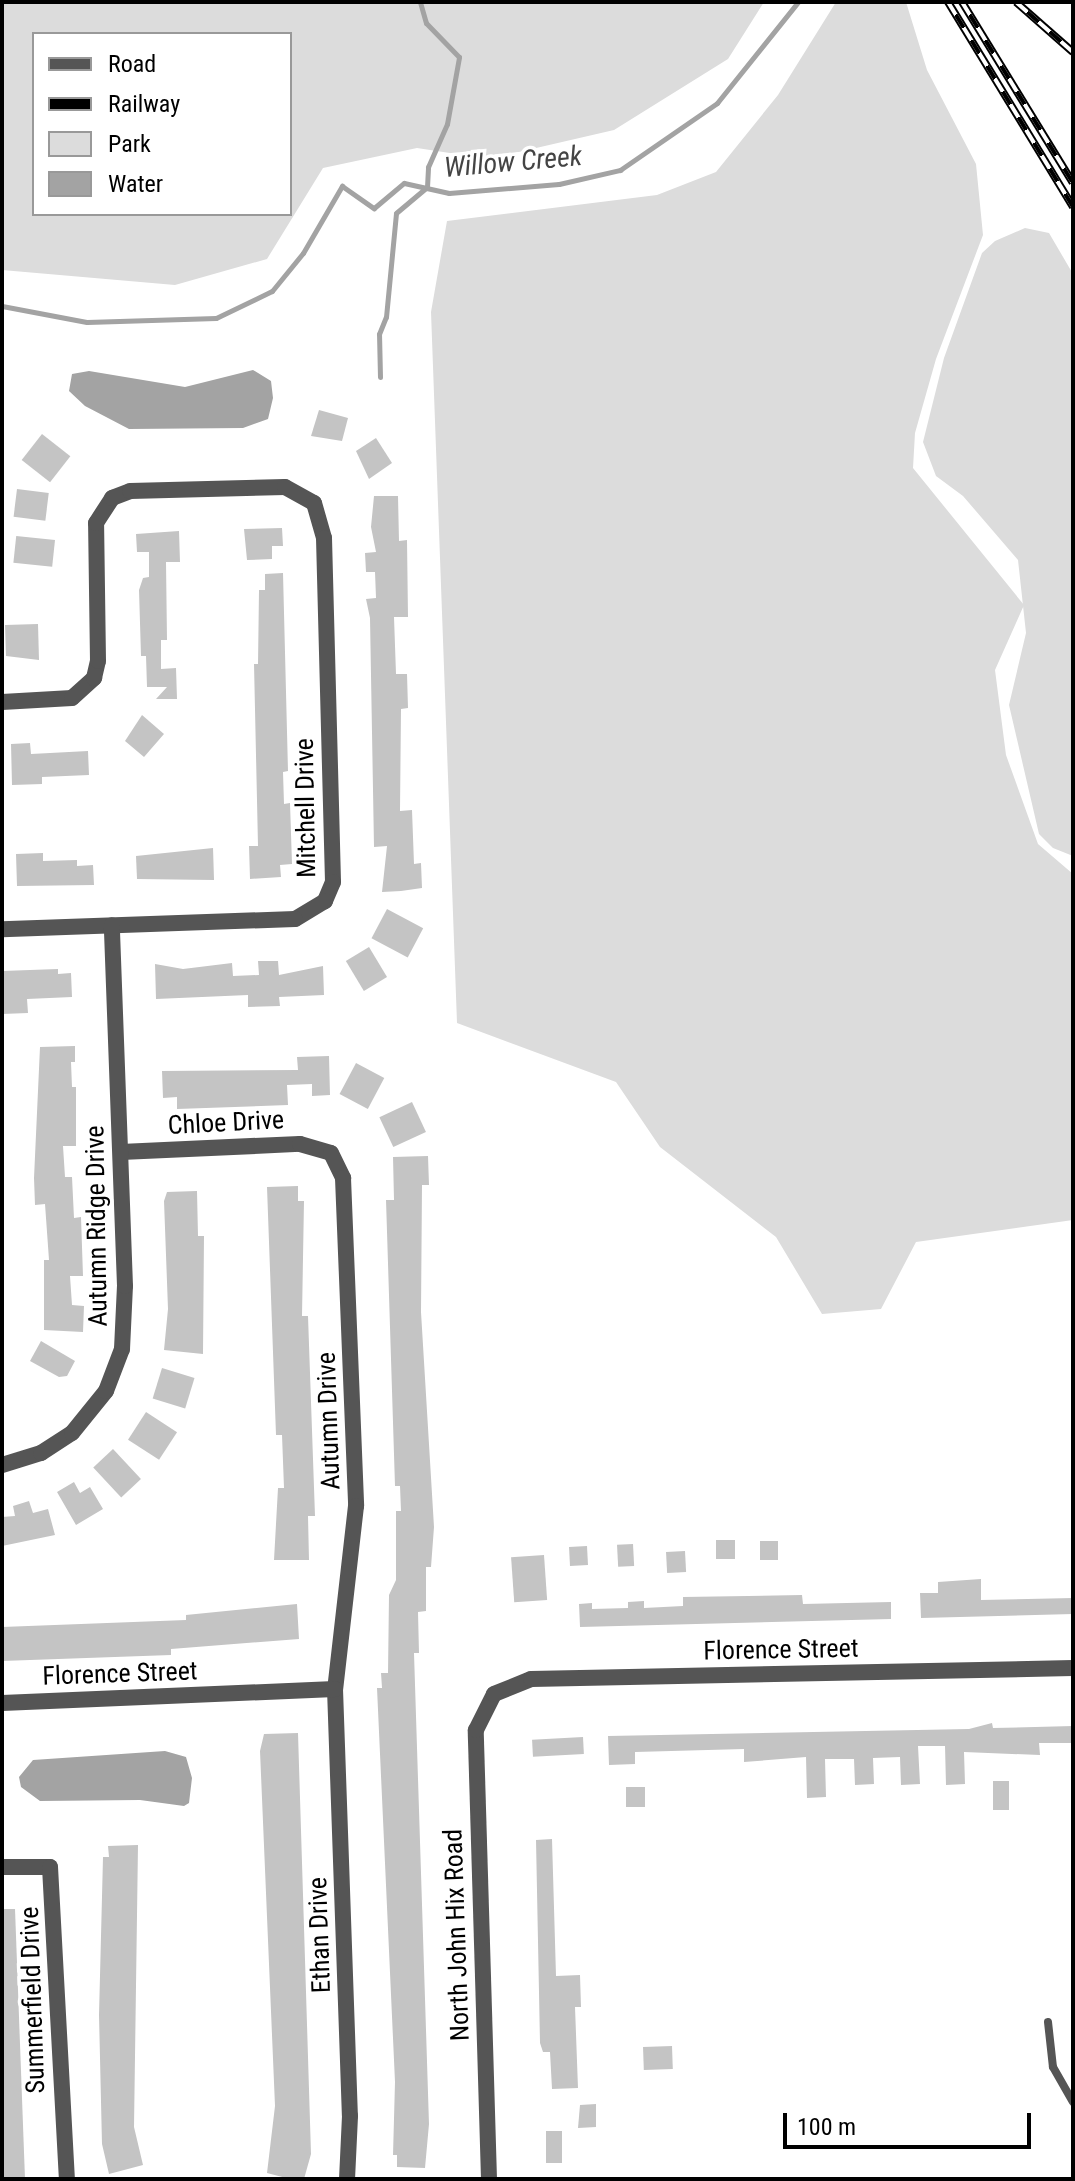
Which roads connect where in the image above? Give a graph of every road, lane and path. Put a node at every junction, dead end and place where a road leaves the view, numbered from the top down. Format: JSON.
{"nodes":[{"id":1,"x":2,"y":702,"type":"edge"},
{"id":2,"x":112,"y":925,"type":"junction"},
{"id":3,"x":2,"y":929,"type":"edge"},
{"id":4,"x":121,"y":1152,"type":"junction"},
{"id":5,"x":331,"y":1153,"type":"joint"},
{"id":6,"x":2,"y":1465,"type":"edge"},
{"id":7,"x":1073,"y":1668,"type":"edge"},
{"id":8,"x":335,"y":1689,"type":"junction"},
{"id":9,"x":494,"y":1694,"type":"joint"},
{"id":10,"x":2,"y":1703,"type":"edge"},
{"id":11,"x":2,"y":1867,"type":"edge"},
{"id":12,"x":1048,"y":2022,"type":"dead end"},
{"id":13,"x":1073,"y":2102,"type":"edge"},
{"id":14,"x":67,"y":2179,"type":"edge"},
{"id":15,"x":347,"y":2179,"type":"edge"},
{"id":16,"x":489,"y":2179,"type":"edge"}],
"edges":[{"from":1,"to":2,"type":"street","name":"Mitchell Drive"},
{"from":2,"to":3,"type":"street"},
{"from":2,"to":4,"type":"street","name":"Autumn Ridge Drive"},
{"from":4,"to":5,"type":"street","name":"Chloe Drive"},
{"from":4,"to":6,"type":"street","name":"Autumn Ridge Drive"},
{"from":5,"to":8,"type":"street","name":"Autumn Drive"},
{"from":7,"to":9,"type":"street","name":"Florence Street"},
{"from":8,"to":10,"type":"street","name":"Florence Street"},
{"from":8,"to":15,"type":"street","name":"Ethan Drive"},
{"from":9,"to":16,"type":"street","name":"North John Hix Road"},
{"from":11,"to":14,"type":"street","name":"Summerfield Drive"},
{"from":12,"to":13,"type":"lane"}]}
